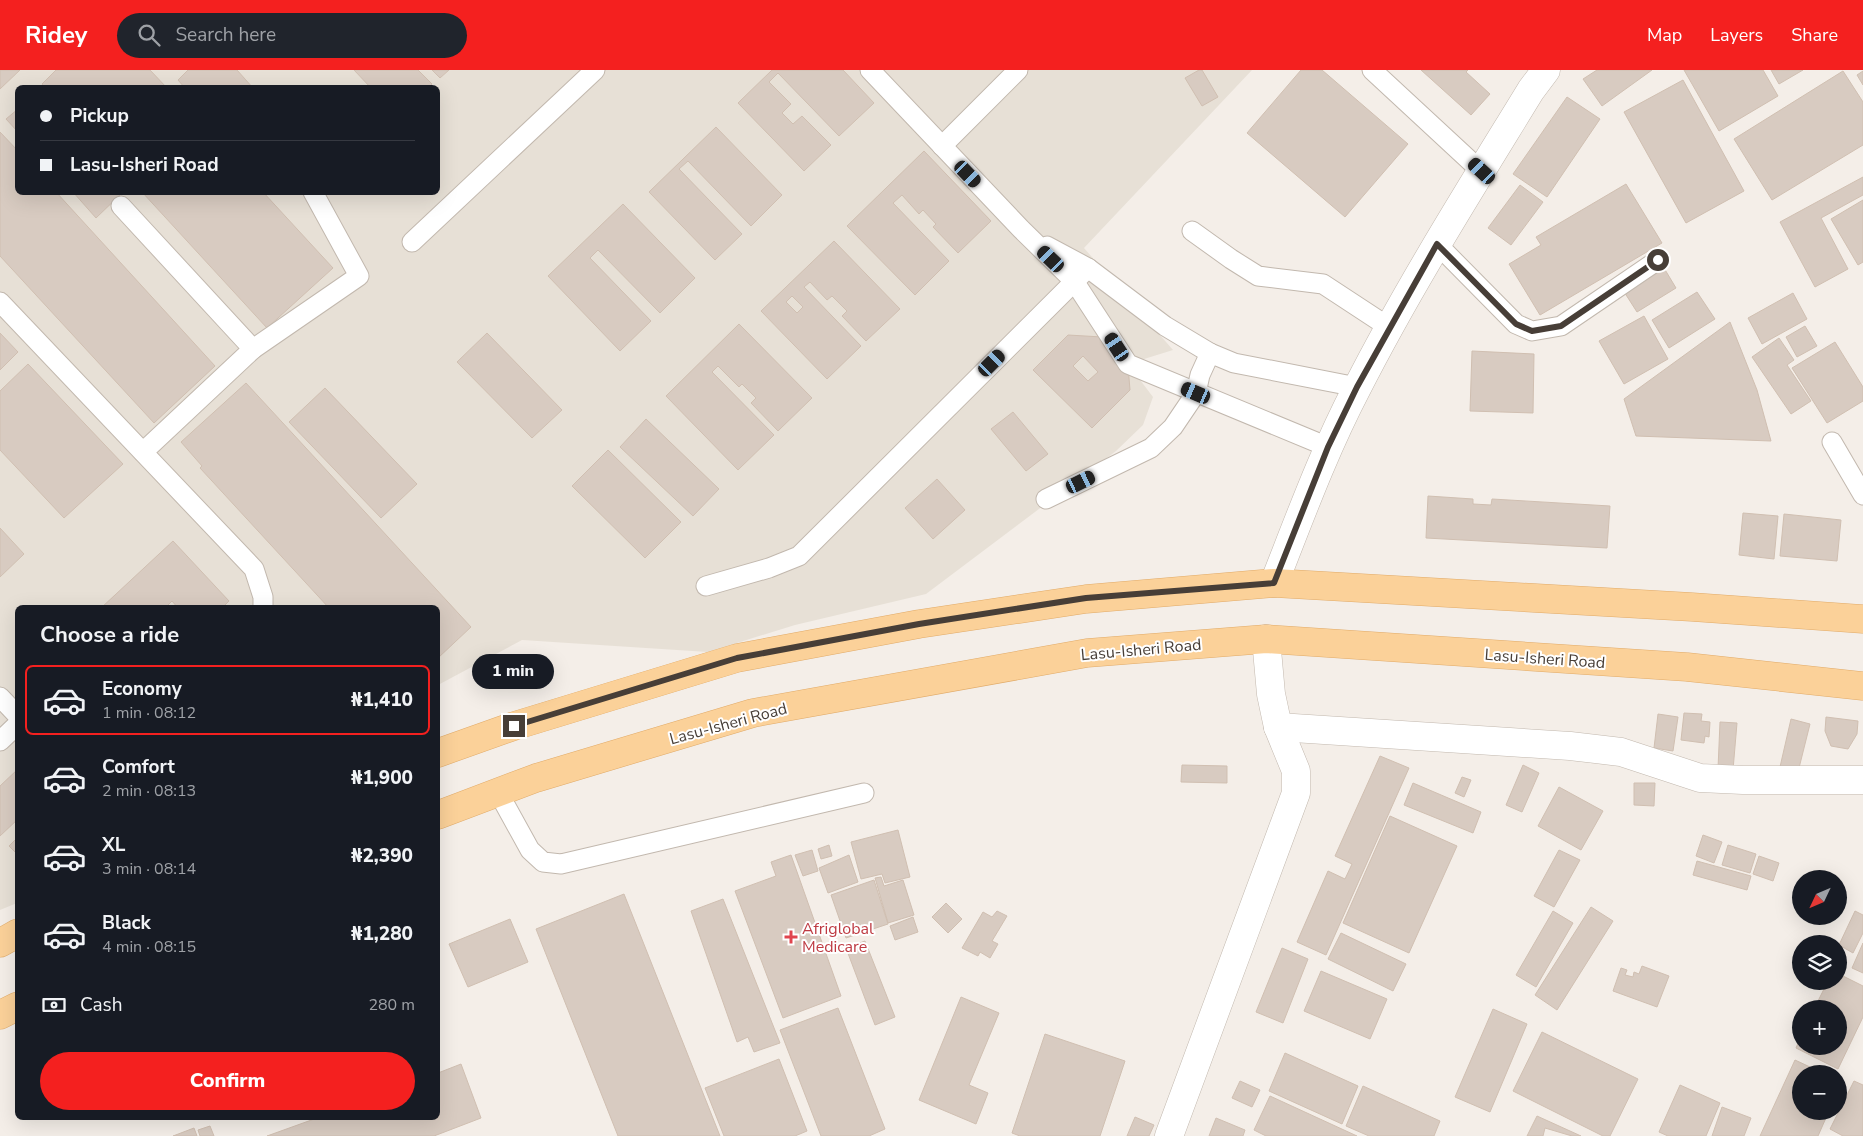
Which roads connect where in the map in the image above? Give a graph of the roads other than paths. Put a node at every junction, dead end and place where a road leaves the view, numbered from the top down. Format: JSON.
{"nodes":[{"id":1,"x":595,"y":70,"type":"edge"},
{"id":2,"x":870,"y":70,"type":"edge"},
{"id":3,"x":1018,"y":70,"type":"edge"},
{"id":4,"x":1372,"y":70,"type":"edge"},
{"id":5,"x":1546,"y":70,"type":"edge"},
{"id":6,"x":942,"y":146,"type":"junction"},
{"id":7,"x":1482,"y":171,"type":"junction"},
{"id":8,"x":314,"y":195,"type":"edge"},
{"id":9,"x":121,"y":206,"type":"dead end"},
{"id":10,"x":1192,"y":231,"type":"dead end"},
{"id":11,"x":1028,"y":236,"type":"junction"},
{"id":12,"x":412,"y":242,"type":"dead end"},
{"id":13,"x":1437,"y":244,"type":"junction"},
{"id":14,"x":1658,"y":260,"type":"dead end"},
{"id":15,"x":1088,"y":268,"type":"junction"},
{"id":16,"x":1074,"y":281,"type":"junction"},
{"id":17,"x":0,"y":302,"type":"edge"},
{"id":18,"x":1390,"y":328,"type":"junction"},
{"id":19,"x":253,"y":349,"type":"junction"},
{"id":20,"x":1210,"y":353,"type":"junction"},
{"id":21,"x":1357,"y":387,"type":"junction"},
{"id":22,"x":1196,"y":393,"type":"junction"},
{"id":23,"x":1832,"y":442,"type":"dead end"},
{"id":24,"x":1328,"y":447,"type":"junction"},
{"id":25,"x":143,"y":452,"type":"junction"},
{"id":26,"x":1863,"y":495,"type":"edge"},
{"id":27,"x":1046,"y":499,"type":"dead end"},
{"id":28,"x":1274,"y":583,"type":"junction"},
{"id":29,"x":706,"y":586,"type":"dead end"},
{"id":30,"x":263,"y":605,"type":"edge"},
{"id":31,"x":1863,"y":620,"type":"edge"},
{"id":32,"x":1266,"y":639,"type":"junction"},
{"id":33,"x":1863,"y":686,"type":"edge"},
{"id":34,"x":0,"y":697,"type":"edge"},
{"id":35,"x":15,"y":713,"type":"edge"},
{"id":36,"x":15,"y":727,"type":"edge"},
{"id":37,"x":1278,"y":728,"type":"junction"},
{"id":38,"x":0,"y":741,"type":"edge"},
{"id":39,"x":440,"y":753,"type":"edge"},
{"id":40,"x":1863,"y":780,"type":"edge"},
{"id":41,"x":498,"y":792,"type":"junction"},
{"id":42,"x":864,"y":793,"type":"dead end"},
{"id":43,"x":440,"y":814,"type":"edge"},
{"id":44,"x":15,"y":935,"type":"edge"},
{"id":45,"x":0,"y":943,"type":"edge"},
{"id":46,"x":15,"y":1008,"type":"edge"},
{"id":47,"x":0,"y":1015,"type":"edge"},
{"id":48,"x":1169,"y":1136,"type":"edge"}],
"edges":[{"from":1,"to":12,"type":"lane"},
{"from":2,"to":6,"type":"lane"},
{"from":3,"to":6,"type":"lane"},
{"from":4,"to":7,"type":"lane"},
{"from":5,"to":7,"type":"street"},
{"from":6,"to":11,"type":"lane"},
{"from":7,"to":13,"type":"street"},
{"from":8,"to":19,"type":"lane"},
{"from":9,"to":19,"type":"lane"},
{"from":10,"to":18,"type":"lane"},
{"from":11,"to":15,"type":"lane"},
{"from":11,"to":16,"type":"lane"},
{"from":13,"to":14,"type":"lane"},
{"from":13,"to":18,"type":"street"},
{"from":15,"to":16,"type":"lane"},
{"from":15,"to":20,"type":"lane"},
{"from":16,"to":22,"type":"lane"},
{"from":16,"to":29,"type":"lane"},
{"from":17,"to":25,"type":"lane"},
{"from":18,"to":21,"type":"street"},
{"from":19,"to":25,"type":"lane"},
{"from":20,"to":21,"type":"lane"},
{"from":20,"to":22,"type":"lane"},
{"from":21,"to":24,"type":"street"},
{"from":22,"to":24,"type":"lane"},
{"from":22,"to":27,"type":"lane"},
{"from":23,"to":26,"type":"lane"},
{"from":24,"to":28,"type":"street"},
{"from":25,"to":30,"type":"lane"},
{"from":28,"to":31,"type":"main road"},
{"from":28,"to":39,"type":"main road"},
{"from":32,"to":33,"type":"main road","name":"Lasu-Isheri Road"},
{"from":32,"to":37,"type":"street"},
{"from":32,"to":41,"type":"main road","name":"Lasu-Isheri Road"},
{"from":34,"to":35,"type":"lane"},
{"from":36,"to":38,"type":"lane"},
{"from":37,"to":40,"type":"street"},
{"from":37,"to":48,"type":"street"},
{"from":41,"to":42,"type":"lane"},
{"from":41,"to":43,"type":"main road","name":"Lasu-Isheri Road"},
{"from":44,"to":45,"type":"main road"},
{"from":46,"to":47,"type":"main road"}]}
